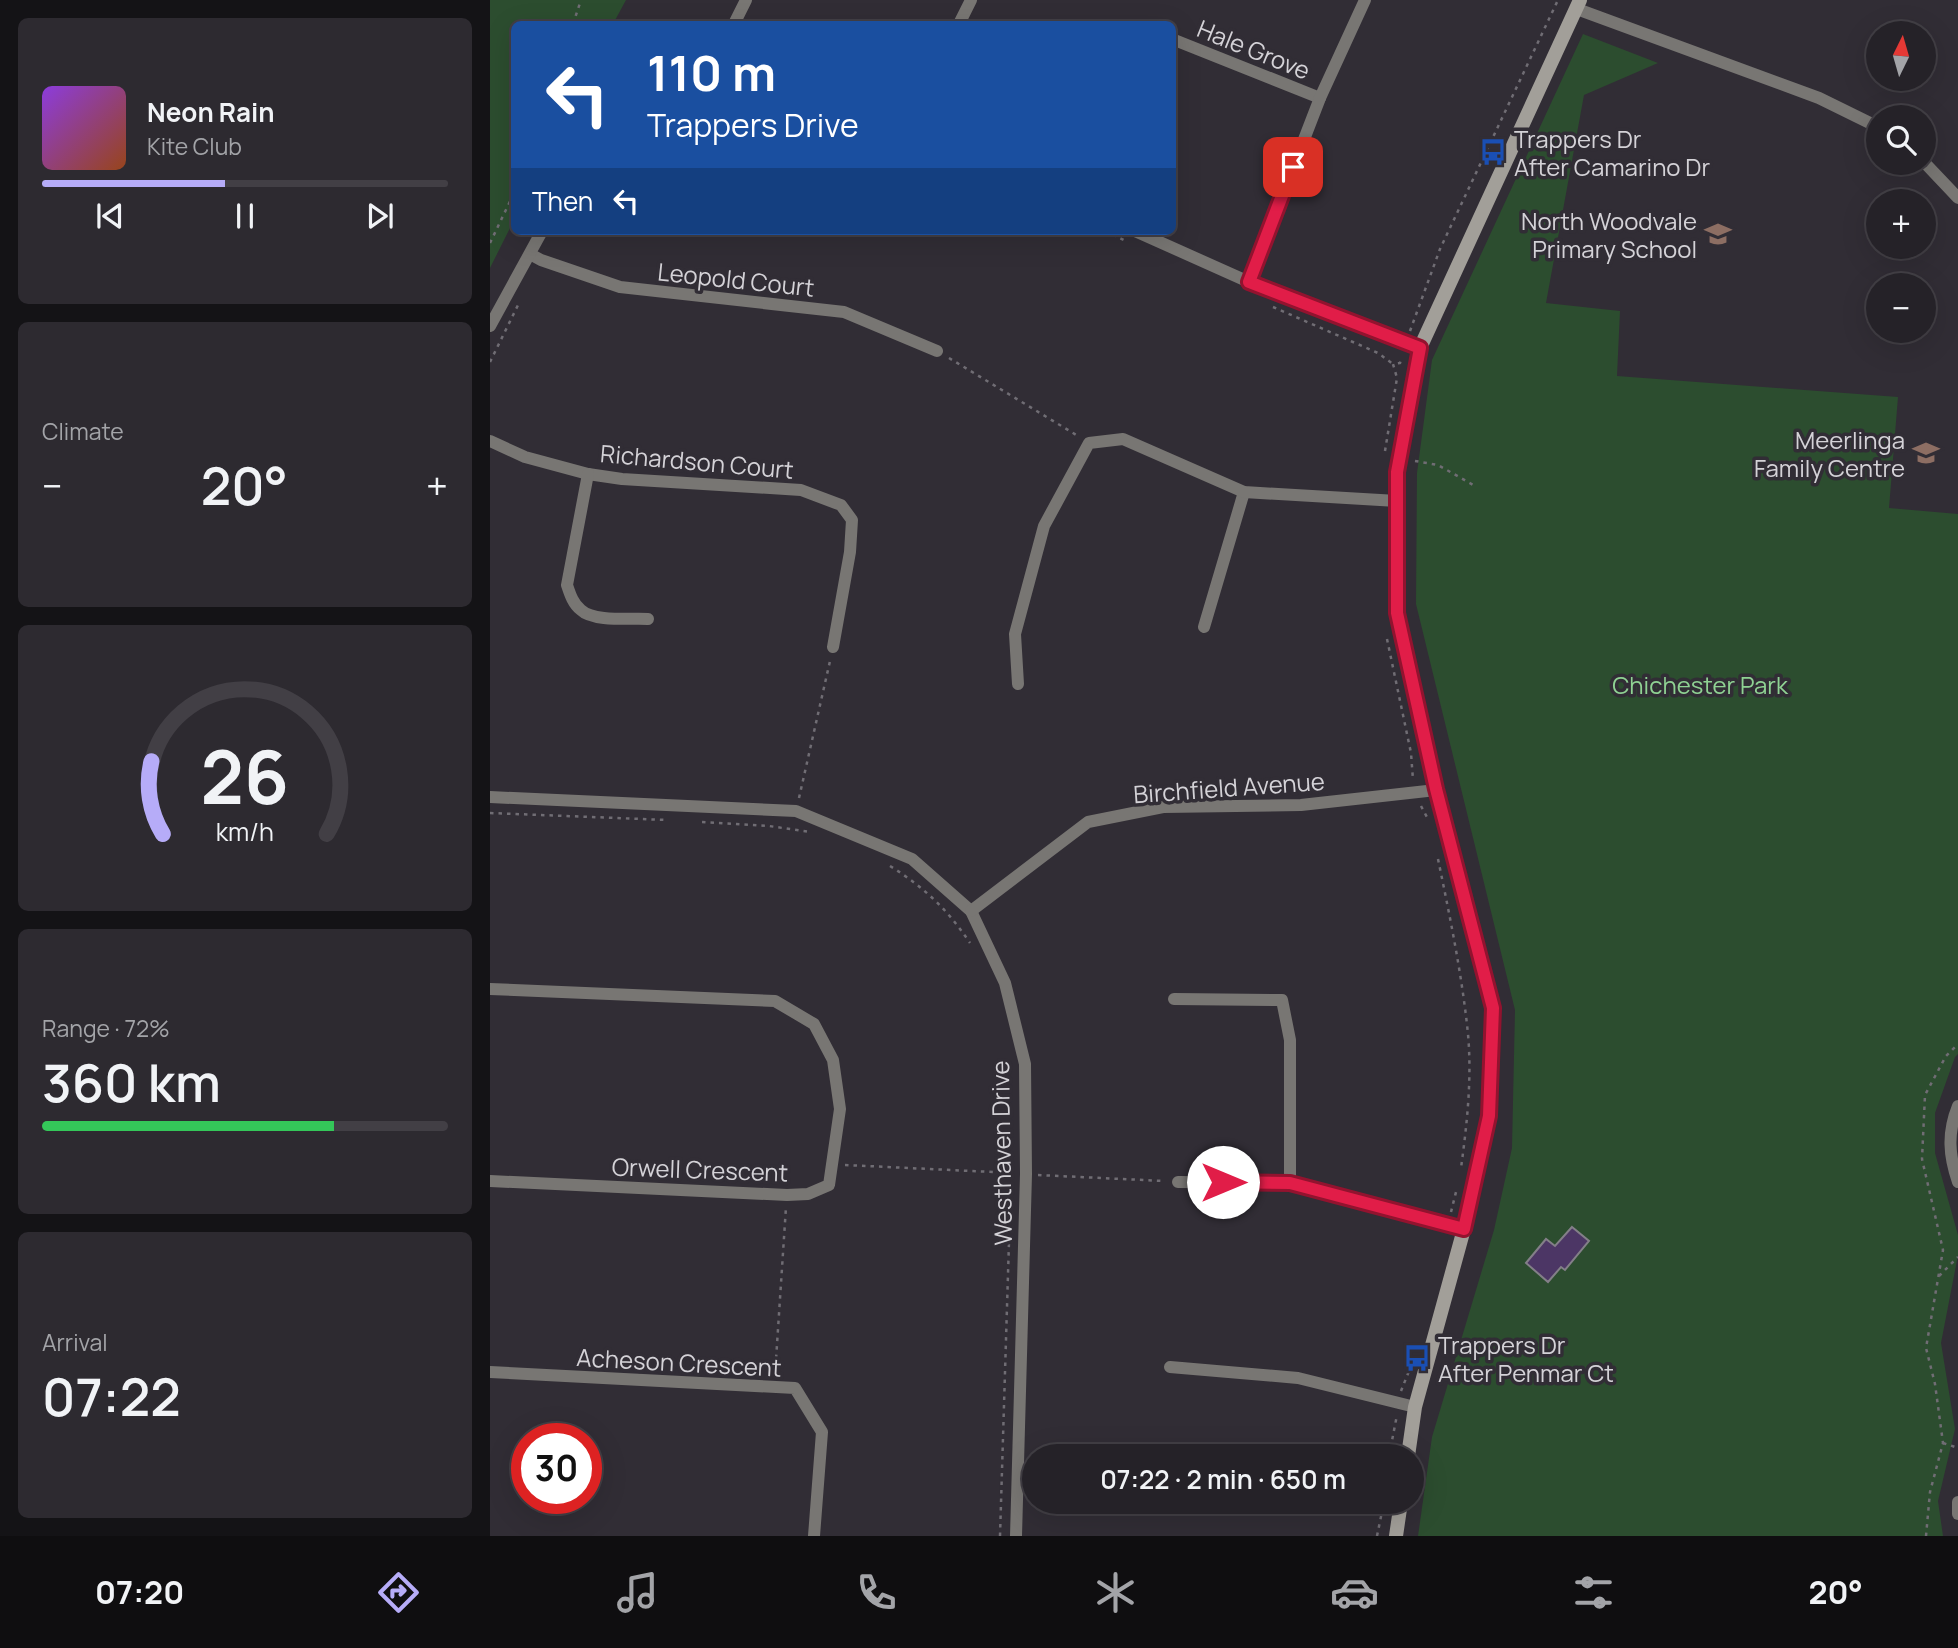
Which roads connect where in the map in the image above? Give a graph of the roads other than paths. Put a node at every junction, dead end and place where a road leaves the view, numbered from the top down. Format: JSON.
{"nodes":[{"id":1,"x":746,"y":0,"type":"edge"},
{"id":2,"x":971,"y":0,"type":"edge"},
{"id":3,"x":1365,"y":0,"type":"edge"},
{"id":4,"x":1578,"y":4,"type":"edge"},
{"id":5,"x":736,"y":21,"type":"edge"},
{"id":6,"x":961,"y":21,"type":"edge"},
{"id":7,"x":1176,"y":41,"type":"edge"},
{"id":8,"x":1320,"y":98,"type":"junction"},
{"id":9,"x":1866,"y":121,"type":"edge"},
{"id":10,"x":1936,"y":175,"type":"edge"},
{"id":11,"x":1958,"y":198,"type":"edge"},
{"id":12,"x":540,"y":235,"type":"edge"},
{"id":13,"x":1144,"y":235,"type":"edge"},
{"id":14,"x":530,"y":254,"type":"junction"},
{"id":15,"x":1249,"y":282,"type":"junction"},
{"id":16,"x":490,"y":326,"type":"edge"},
{"id":17,"x":1420,"y":348,"type":"junction"},
{"id":18,"x":937,"y":351,"type":"road end"},
{"id":19,"x":490,"y":441,"type":"edge"},
{"id":20,"x":588,"y":474,"type":"junction"},
{"id":21,"x":1244,"y":492,"type":"junction"},
{"id":22,"x":1397,"y":501,"type":"junction"},
{"id":23,"x":648,"y":619,"type":"dead end"},
{"id":24,"x":1204,"y":627,"type":"dead end"},
{"id":25,"x":833,"y":647,"type":"road end"},
{"id":26,"x":1018,"y":684,"type":"dead end"},
{"id":27,"x":1436,"y":789,"type":"junction"},
{"id":28,"x":490,"y":797,"type":"edge"},
{"id":29,"x":971,"y":911,"type":"junction"},
{"id":30,"x":490,"y":989,"type":"edge"},
{"id":31,"x":1174,"y":999,"type":"dead end"},
{"id":32,"x":1958,"y":1106,"type":"edge"},
{"id":33,"x":490,"y":1181,"type":"edge"},
{"id":34,"x":1178,"y":1182,"type":"road end"},
{"id":35,"x":1958,"y":1182,"type":"edge"},
{"id":36,"x":1290,"y":1183,"type":"junction"},
{"id":37,"x":1464,"y":1229,"type":"junction"},
{"id":38,"x":1171,"y":1367,"type":"dead end"},
{"id":39,"x":490,"y":1372,"type":"edge"},
{"id":40,"x":1415,"y":1407,"type":"junction"},
{"id":41,"x":1410,"y":1444,"type":"edge"},
{"id":42,"x":1958,"y":1502,"type":"edge"},
{"id":43,"x":1399,"y":1514,"type":"edge"},
{"id":44,"x":1958,"y":1514,"type":"edge"},
{"id":45,"x":814,"y":1536,"type":"edge"},
{"id":46,"x":1016,"y":1536,"type":"edge"},
{"id":47,"x":1396,"y":1536,"type":"edge"}],
"edges":[{"from":1,"to":5,"type":"street"},
{"from":2,"to":6,"type":"street"},
{"from":3,"to":8,"type":"street"},
{"from":4,"to":9,"type":"street"},
{"from":4,"to":17,"type":"main road"},
{"from":7,"to":8,"type":"street","name":"Hale Grove"},
{"from":8,"to":15,"type":"street"},
{"from":10,"to":11,"type":"street"},
{"from":12,"to":14,"type":"street"},
{"from":13,"to":15,"type":"street"},
{"from":14,"to":16,"type":"street"},
{"from":14,"to":18,"type":"street","name":"Leopold Court"},
{"from":15,"to":17,"type":"street"},
{"from":17,"to":22,"type":"main road"},
{"from":19,"to":20,"type":"street","name":"Richardson Court"},
{"from":20,"to":23,"type":"street"},
{"from":20,"to":25,"type":"street","name":"Richardson Court"},
{"from":21,"to":22,"type":"street"},
{"from":21,"to":24,"type":"street"},
{"from":21,"to":26,"type":"street"},
{"from":22,"to":27,"type":"main road"},
{"from":27,"to":29,"type":"street","name":"Birchfield Avenue"},
{"from":27,"to":37,"type":"main road"},
{"from":28,"to":29,"type":"street","name":"Westhaven Drive"},
{"from":29,"to":46,"type":"street","name":"Westhaven Drive"},
{"from":30,"to":33,"type":"street","name":"Orwell Crescent"},
{"from":31,"to":36,"type":"street"},
{"from":32,"to":35,"type":"street"},
{"from":34,"to":36,"type":"street"},
{"from":36,"to":37,"type":"street"},
{"from":37,"to":40,"type":"main road"},
{"from":38,"to":40,"type":"street"},
{"from":39,"to":45,"type":"street","name":"Acheson Crescent"},
{"from":40,"to":41,"type":"main road"},
{"from":42,"to":44,"type":"street"},
{"from":43,"to":47,"type":"main road"}]}
